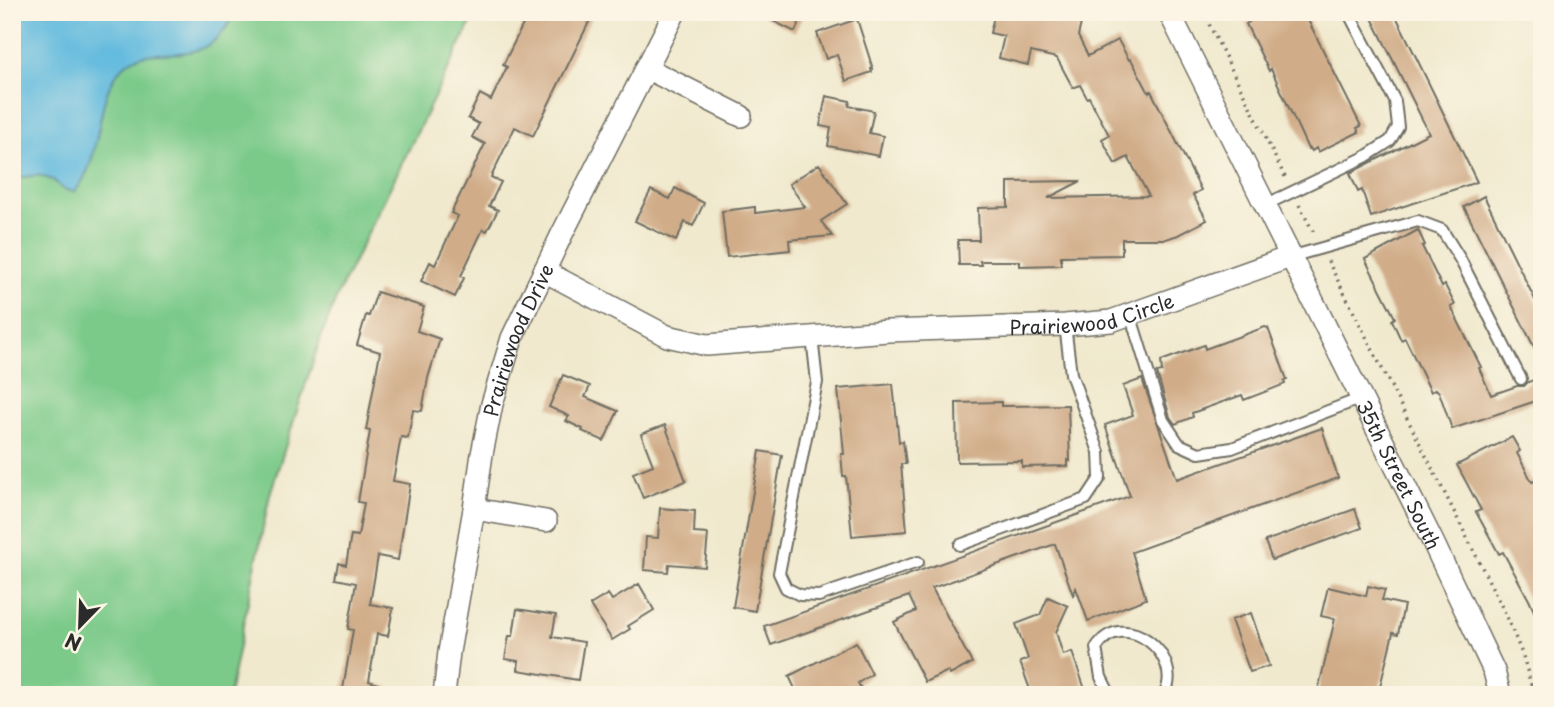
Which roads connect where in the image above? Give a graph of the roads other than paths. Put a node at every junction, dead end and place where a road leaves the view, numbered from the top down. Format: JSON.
{"nodes":[{"id":1,"x":675,"y":12,"type":"edge"},
{"id":2,"x":1348,"y":12,"type":"edge"},
{"id":3,"x":1172,"y":14,"type":"edge"},
{"id":4,"x":646,"y":68,"type":"junction"},
{"id":5,"x":741,"y":116,"type":"dead end"},
{"id":6,"x":1265,"y":205,"type":"junction"},
{"id":7,"x":1290,"y":257,"type":"junction"},
{"id":8,"x":544,"y":271,"type":"junction"},
{"id":9,"x":1130,"y":314,"type":"junction"},
{"id":10,"x":1065,"y":326,"type":"junction"},
{"id":11,"x":812,"y":337,"type":"junction"},
{"id":12,"x":1521,"y":380,"type":"dead end"},
{"id":13,"x":1362,"y":398,"type":"junction"},
{"id":14,"x":474,"y":509,"type":"junction"},
{"id":15,"x":546,"y":521,"type":"dead end"},
{"id":16,"x":960,"y":545,"type":"dead end"},
{"id":17,"x":918,"y":562,"type":"dead end"},
{"id":18,"x":444,"y":695,"type":"edge"},
{"id":19,"x":1110,"y":695,"type":"edge"},
{"id":20,"x":1164,"y":695,"type":"edge"},
{"id":21,"x":1500,"y":695,"type":"edge"}],
"edges":[{"from":1,"to":4,"type":"street","name":"Prairiewood Drive"},
{"from":2,"to":6,"type":"lane"},
{"from":3,"to":6,"type":"street"},
{"from":4,"to":5,"type":"street"},
{"from":4,"to":8,"type":"street","name":"Prairiewood Drive"},
{"from":6,"to":7,"type":"street"},
{"from":7,"to":9,"type":"street","name":"Prairiewood Circle"},
{"from":7,"to":12,"type":"lane"},
{"from":7,"to":13,"type":"street","name":"35th Street South"},
{"from":8,"to":11,"type":"street","name":"Prairiewood Circle"},
{"from":8,"to":14,"type":"street","name":"Prairiewood Drive"},
{"from":9,"to":10,"type":"street","name":"Prairiewood Circle"},
{"from":9,"to":13,"type":"lane"},
{"from":10,"to":11,"type":"street","name":"Prairiewood Circle"},
{"from":10,"to":16,"type":"lane"},
{"from":11,"to":17,"type":"lane"},
{"from":13,"to":21,"type":"street","name":"35th Street South"},
{"from":14,"to":15,"type":"street"},
{"from":14,"to":18,"type":"street","name":"Prairiewood Drive"},
{"from":19,"to":20,"type":"lane"}]}
